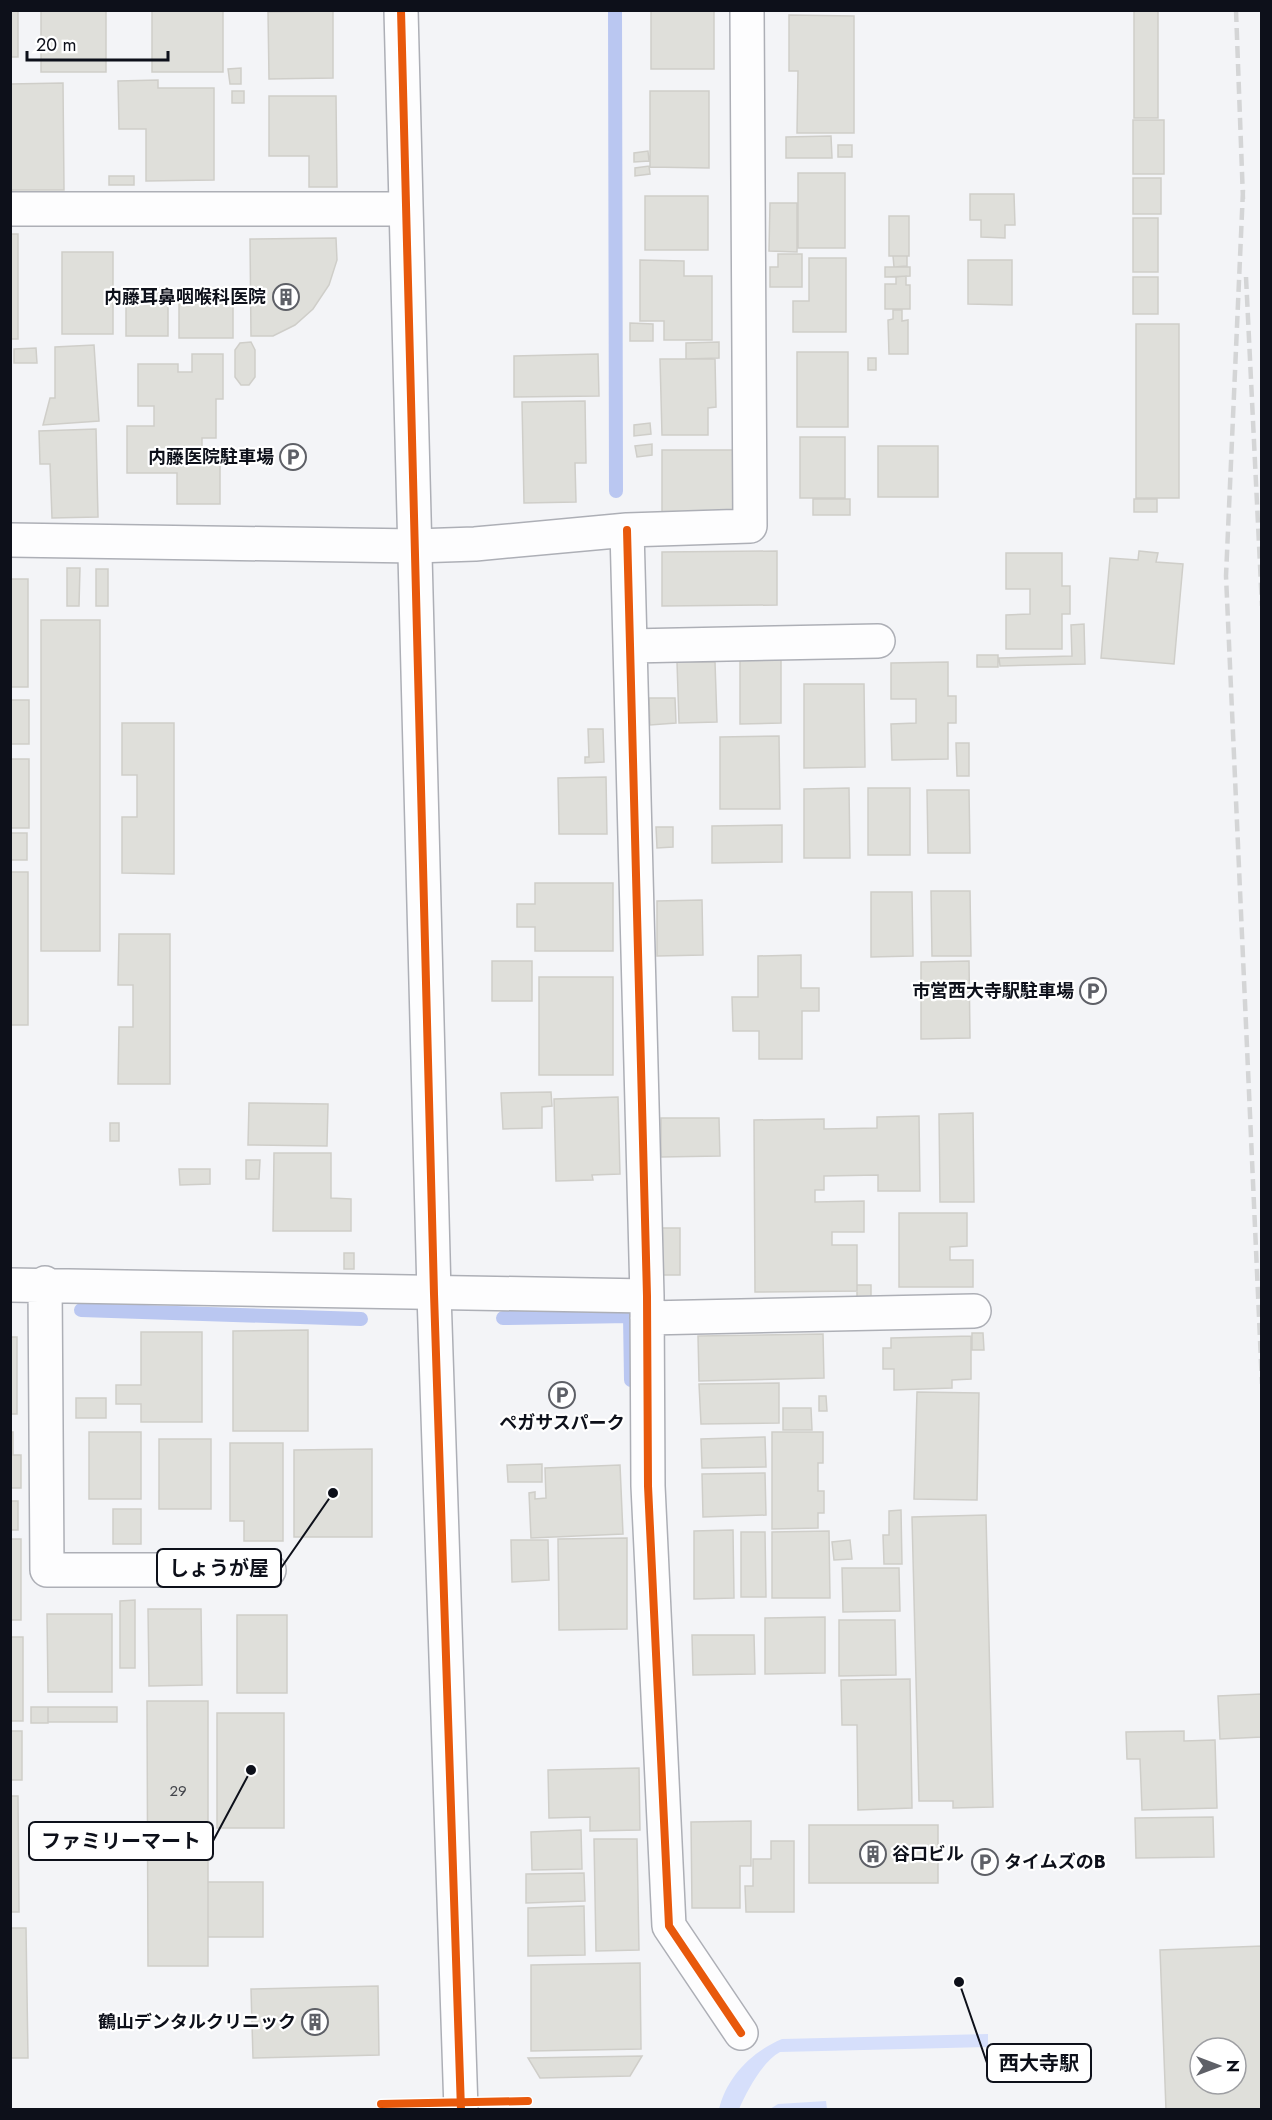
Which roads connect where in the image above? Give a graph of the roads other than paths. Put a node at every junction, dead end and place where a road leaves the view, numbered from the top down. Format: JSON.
{"nodes":[{"id":1,"x":401,"y":10,"type":"edge"},
{"id":2,"x":747,"y":10,"type":"edge"},
{"id":3,"x":10,"y":209,"type":"edge"},
{"id":4,"x":404,"y":209,"type":"junction"},
{"id":5,"x":627,"y":530,"type":"junction"},
{"id":6,"x":10,"y":540,"type":"edge"},
{"id":7,"x":415,"y":546,"type":"junction"},
{"id":8,"x":878,"y":641,"type":"dead end"},
{"id":9,"x":630,"y":646,"type":"junction"},
{"id":10,"x":45,"y":1283,"type":"junction"},
{"id":11,"x":10,"y":1285,"type":"edge"},
{"id":12,"x":434,"y":1294,"type":"junction"},
{"id":13,"x":647,"y":1307,"type":"junction"},
{"id":14,"x":974,"y":1311,"type":"dead end"},
{"id":15,"x":269,"y":1570,"type":"dead end"},
{"id":16,"x":741,"y":2033,"type":"dead end"},
{"id":17,"x":461,"y":2109,"type":"edge"}],
"edges":[{"from":1,"to":4,"type":"street"},
{"from":2,"to":5,"type":"street"},
{"from":3,"to":4,"type":"street"},
{"from":4,"to":7,"type":"street"},
{"from":5,"to":7,"type":"street"},
{"from":5,"to":9,"type":"street"},
{"from":6,"to":7,"type":"street"},
{"from":7,"to":12,"type":"street"},
{"from":8,"to":9,"type":"street"},
{"from":9,"to":13,"type":"street"},
{"from":10,"to":11,"type":"street"},
{"from":10,"to":12,"type":"street"},
{"from":10,"to":15,"type":"street"},
{"from":12,"to":13,"type":"street"},
{"from":12,"to":17,"type":"street"},
{"from":13,"to":14,"type":"street"},
{"from":13,"to":16,"type":"street"}]}
